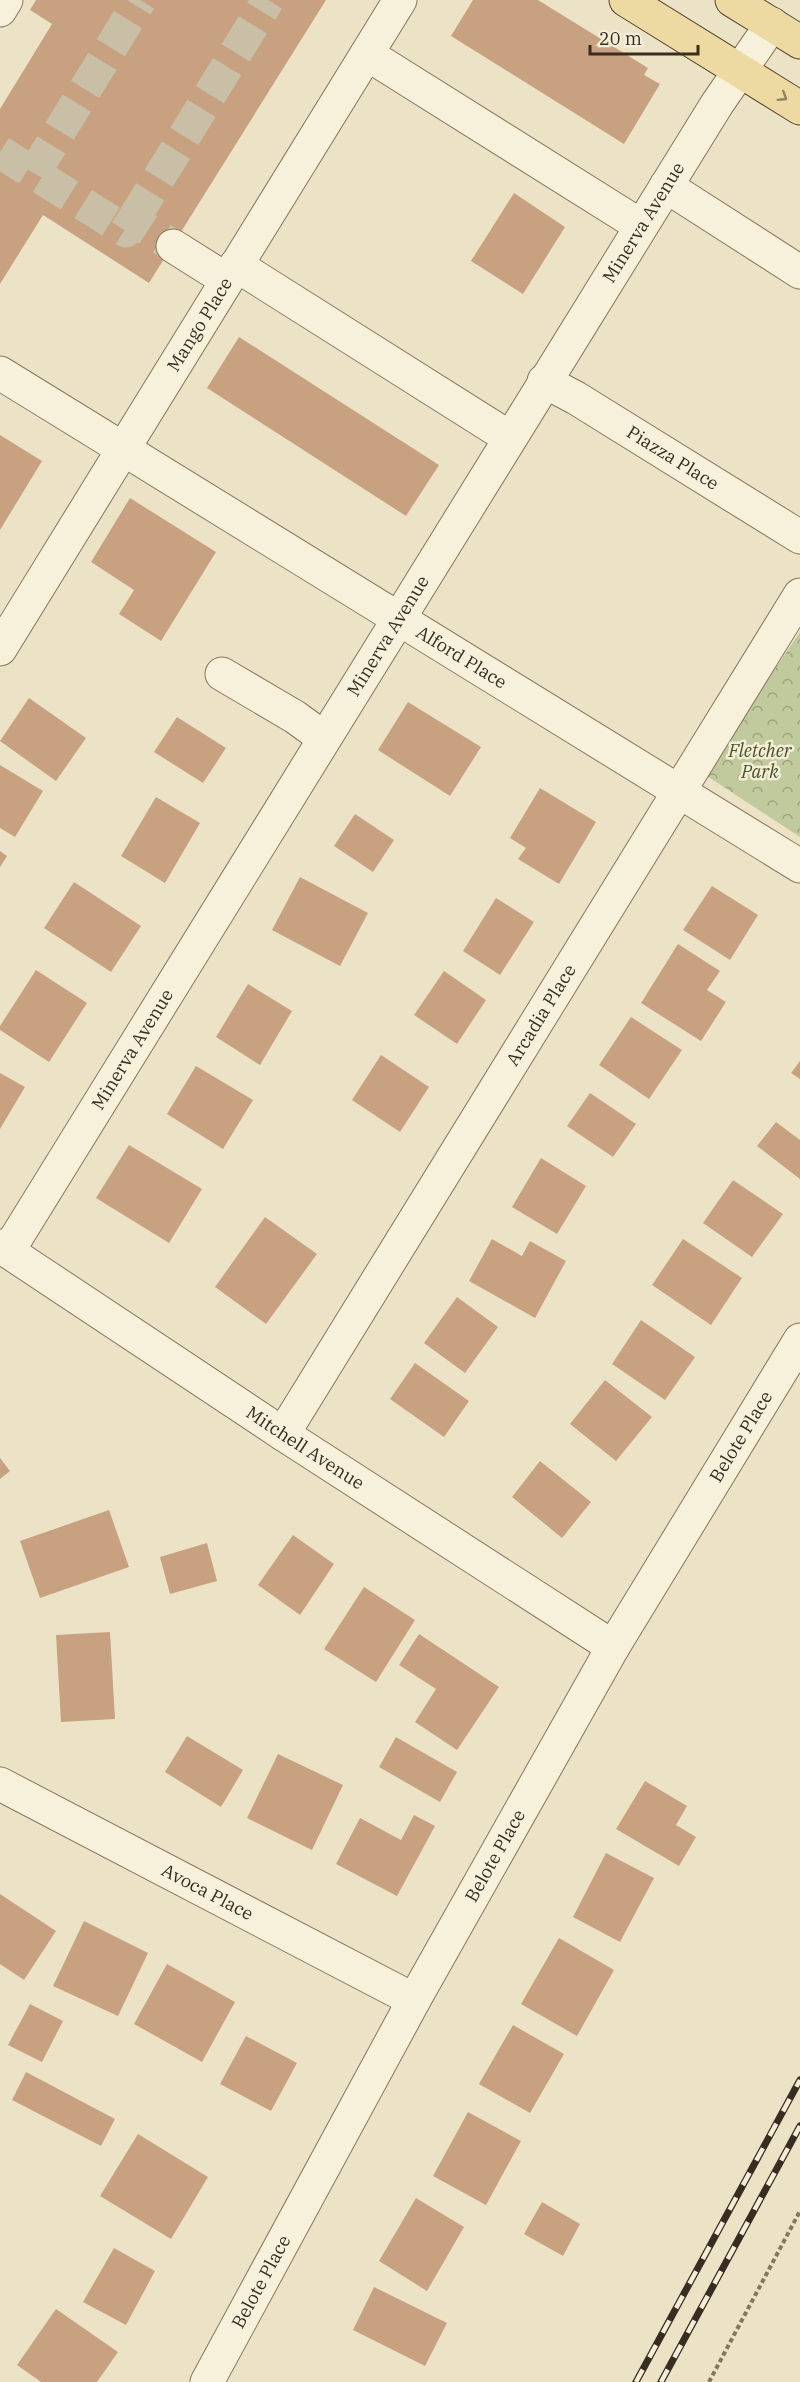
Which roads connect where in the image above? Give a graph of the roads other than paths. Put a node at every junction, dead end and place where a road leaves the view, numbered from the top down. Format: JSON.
{"nodes":[{"id":1,"x":6,"y":0,"type":"edge"},
{"id":2,"x":400,"y":0,"type":"edge"},
{"id":3,"x":732,"y":0,"type":"edge"},
{"id":4,"x":641,"y":4,"type":"edge"},
{"id":5,"x":0,"y":10,"type":"edge"},
{"id":6,"x":772,"y":24,"type":"junction"},
{"id":7,"x":800,"y":42,"type":"edge"},
{"id":8,"x":367,"y":54,"type":"junction"},
{"id":9,"x":740,"y":70,"type":"junction"},
{"id":10,"x":800,"y":108,"type":"edge"},
{"id":11,"x":666,"y":186,"type":"junction"},
{"id":12,"x":641,"y":226,"type":"junction"},
{"id":13,"x":173,"y":246,"type":"tunnel mouth"},
{"id":14,"x":800,"y":272,"type":"edge"},
{"id":15,"x":232,"y":273,"type":"junction"},
{"id":16,"x":0,"y":373,"type":"edge"},
{"id":17,"x":544,"y":381,"type":"junction"},
{"id":18,"x":510,"y":438,"type":"junction"},
{"id":19,"x":123,"y":450,"type":"junction"},
{"id":20,"x":800,"y":537,"type":"edge"},
{"id":21,"x":800,"y":595,"type":"edge"},
{"id":22,"x":398,"y":619,"type":"junction"},
{"id":23,"x":0,"y":649,"type":"edge"},
{"id":24,"x":222,"y":674,"type":"dead end"},
{"id":25,"x":324,"y":738,"type":"junction"},
{"id":26,"x":679,"y":790,"type":"junction"},
{"id":27,"x":800,"y":866,"type":"edge"},
{"id":28,"x":4,"y":1249,"type":"edge"},
{"id":29,"x":800,"y":1340,"type":"edge"},
{"id":30,"x":283,"y":1434,"type":"junction"},
{"id":31,"x":613,"y":1647,"type":"junction"},
{"id":32,"x":0,"y":1784,"type":"edge"},
{"id":33,"x":414,"y":2000,"type":"junction"},
{"id":34,"x":207,"y":2382,"type":"edge"}],
"edges":[{"from":1,"to":5,"type":"street"},
{"from":2,"to":8,"type":"street","name":"Mango Place"},
{"from":3,"to":6,"type":"main road"},
{"from":4,"to":9,"type":"main road"},
{"from":6,"to":7,"type":"main road"},
{"from":6,"to":9,"type":"street","name":"Minerva Avenue"},
{"from":8,"to":12,"type":"street"},
{"from":8,"to":15,"type":"street","name":"Mango Place"},
{"from":9,"to":10,"type":"main road","one_way":true},
{"from":9,"to":11,"type":"street","name":"Minerva Avenue"},
{"from":11,"to":12,"type":"street","name":"Minerva Avenue"},
{"from":11,"to":14,"type":"street"},
{"from":12,"to":17,"type":"street","name":"Minerva Avenue"},
{"from":13,"to":15,"type":"street"},
{"from":15,"to":18,"type":"street"},
{"from":15,"to":19,"type":"street","name":"Mango Place"},
{"from":16,"to":19,"type":"street","name":"Alford Place"},
{"from":17,"to":18,"type":"street","name":"Minerva Avenue"},
{"from":17,"to":20,"type":"street","name":"Piazza Place"},
{"from":18,"to":22,"type":"street","name":"Minerva Avenue"},
{"from":19,"to":22,"type":"street","name":"Alford Place"},
{"from":19,"to":23,"type":"street","name":"Mango Place"},
{"from":21,"to":26,"type":"street","name":"Arcadia Place"},
{"from":22,"to":25,"type":"street","name":"Minerva Avenue"},
{"from":22,"to":26,"type":"street","name":"Alford Place"},
{"from":24,"to":25,"type":"street"},
{"from":25,"to":28,"type":"street","name":"Minerva Avenue"},
{"from":26,"to":27,"type":"street","name":"Alford Place"},
{"from":26,"to":30,"type":"street","name":"Arcadia Place"},
{"from":28,"to":30,"type":"street","name":"Mitchell Avenue"},
{"from":29,"to":31,"type":"street","name":"Belote Place"},
{"from":30,"to":31,"type":"street","name":"Mitchell Avenue"},
{"from":31,"to":33,"type":"street","name":"Belote Place"},
{"from":32,"to":33,"type":"street","name":"Avoca Place"},
{"from":33,"to":34,"type":"street","name":"Belote Place"}]}
